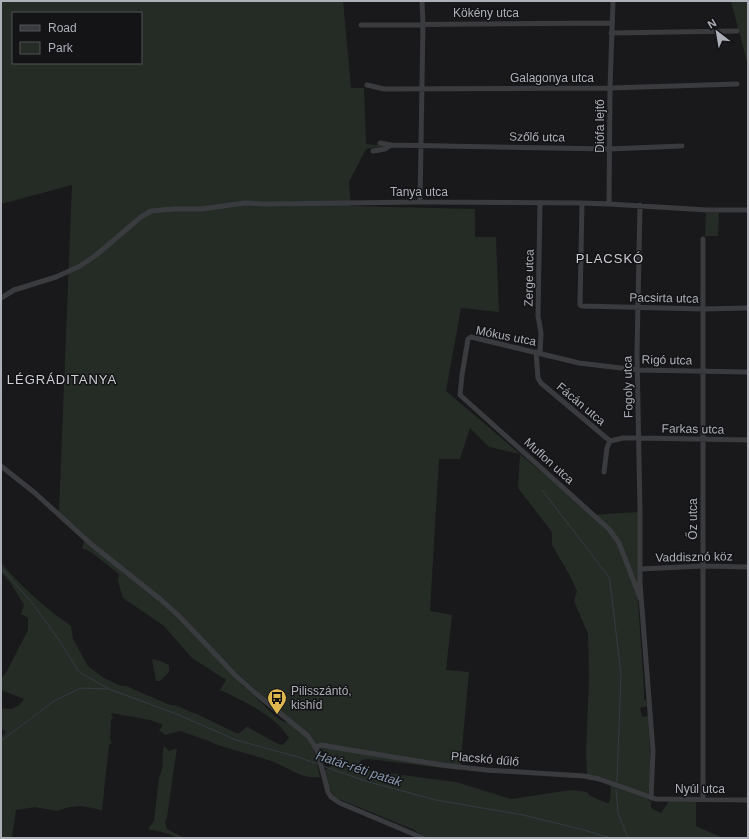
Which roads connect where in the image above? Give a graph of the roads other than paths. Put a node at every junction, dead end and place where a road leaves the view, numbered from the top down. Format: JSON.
{"nodes":[{"id":1,"x":422,"y":1,"type":"edge"},
{"id":2,"x":613,"y":1,"type":"edge"},
{"id":3,"x":612,"y":23,"type":"junction"},
{"id":4,"x":423,"y":24,"type":"junction"},
{"id":5,"x":361,"y":25,"type":"dead end"},
{"id":6,"x":737,"y":31,"type":"dead end"},
{"id":7,"x":611,"y":33,"type":"junction"},
{"id":8,"x":737,"y":84,"type":"dead end"},
{"id":9,"x":367,"y":85,"type":"dead end"},
{"id":10,"x":421,"y":88,"type":"junction"},
{"id":11,"x":610,"y":88,"type":"junction"},
{"id":12,"x":380,"y":143,"type":"dead end"},
{"id":13,"x":391,"y":145,"type":"junction"},
{"id":14,"x":421,"y":145,"type":"junction"},
{"id":15,"x":682,"y":146,"type":"dead end"},
{"id":16,"x":610,"y":149,"type":"junction"},
{"id":17,"x":373,"y":151,"type":"dead end"},
{"id":18,"x":420,"y":202,"type":"junction"},
{"id":19,"x":540,"y":203,"type":"junction"},
{"id":20,"x":582,"y":203,"type":"junction"},
{"id":21,"x":609,"y":204,"type":"junction"},
{"id":22,"x":640,"y":206,"type":"junction"},
{"id":23,"x":748,"y":210,"type":"edge"},
{"id":24,"x":703,"y":238,"type":"dead end"},
{"id":25,"x":1,"y":298,"type":"edge"},
{"id":26,"x":638,"y":308,"type":"junction"},
{"id":27,"x":748,"y":308,"type":"edge"},
{"id":28,"x":703,"y":309,"type":"junction"},
{"id":29,"x":468,"y":338,"type":"joint"},
{"id":30,"x":538,"y":352,"type":"junction"},
{"id":31,"x":638,"y":370,"type":"junction"},
{"id":32,"x":703,"y":371,"type":"junction"},
{"id":33,"x":748,"y":372,"type":"edge"},
{"id":34,"x":638,"y":438,"type":"junction"},
{"id":35,"x":703,"y":439,"type":"junction"},
{"id":36,"x":748,"y":440,"type":"edge"},
{"id":37,"x":610,"y":441,"type":"junction"},
{"id":38,"x":1,"y":466,"type":"edge"},
{"id":39,"x":604,"y":472,"type":"dead end"},
{"id":40,"x":703,"y":566,"type":"junction"},
{"id":41,"x":748,"y":567,"type":"edge"},
{"id":42,"x":640,"y":569,"type":"junction"},
{"id":43,"x":641,"y":600,"type":"junction"},
{"id":44,"x":315,"y":747,"type":"junction"},
{"id":45,"x":651,"y":798,"type":"junction"},
{"id":46,"x":703,"y":799,"type":"junction"},
{"id":47,"x":748,"y":800,"type":"edge"},
{"id":48,"x":423,"y":838,"type":"edge"}],
"edges":[{"from":1,"to":4,"type":"street"},
{"from":2,"to":3,"type":"street","name":"Diófa lejtő"},
{"from":3,"to":4,"type":"street","name":"Kökény utca"},
{"from":3,"to":7,"type":"street","name":"Diófa lejtő"},
{"from":4,"to":5,"type":"street","name":"Kökény utca"},
{"from":4,"to":10,"type":"street"},
{"from":6,"to":7,"type":"street"},
{"from":7,"to":11,"type":"street","name":"Diófa lejtő"},
{"from":8,"to":11,"type":"street","name":"Galagonya utca"},
{"from":9,"to":10,"type":"street","name":"Galagonya utca"},
{"from":10,"to":11,"type":"street","name":"Galagonya utca"},
{"from":10,"to":14,"type":"street"},
{"from":11,"to":16,"type":"street","name":"Diófa lejtő"},
{"from":12,"to":13,"type":"street","name":"Szőlő utca"},
{"from":13,"to":14,"type":"street","name":"Szőlő utca"},
{"from":13,"to":17,"type":"street","name":"Szőlő utca"},
{"from":14,"to":16,"type":"street","name":"Szőlő utca"},
{"from":14,"to":18,"type":"street"},
{"from":15,"to":16,"type":"street","name":"Szőlő utca"},
{"from":16,"to":21,"type":"street","name":"Diófa lejtő"},
{"from":18,"to":19,"type":"street","name":"Tanya utca"},
{"from":18,"to":25,"type":"street","name":"Tanya utca"},
{"from":19,"to":20,"type":"street","name":"Tanya utca"},
{"from":19,"to":30,"type":"street","name":"Zerge utca"},
{"from":20,"to":21,"type":"street","name":"Tanya utca"},
{"from":20,"to":26,"type":"street","name":"Pacsirta utca"},
{"from":21,"to":22,"type":"street","name":"Tanya utca"},
{"from":22,"to":23,"type":"street","name":"Tanya utca"},
{"from":22,"to":26,"type":"street","name":"Fogoly utca"},
{"from":24,"to":28,"type":"street","name":"Őz utca"},
{"from":26,"to":28,"type":"street","name":"Pacsirta utca"},
{"from":26,"to":31,"type":"street","name":"Fogoly utca"},
{"from":27,"to":28,"type":"street","name":"Pacsirta utca"},
{"from":28,"to":32,"type":"street","name":"Őz utca"},
{"from":29,"to":30,"type":"street","name":"Mókus utca"},
{"from":29,"to":43,"type":"street","name":"Muflon utca"},
{"from":30,"to":31,"type":"street","name":"Rigó utca"},
{"from":30,"to":37,"type":"street","name":"Fácán utca"},
{"from":31,"to":32,"type":"street","name":"Rigó utca"},
{"from":31,"to":34,"type":"street","name":"Fogoly utca"},
{"from":32,"to":33,"type":"street","name":"Rigó utca"},
{"from":32,"to":35,"type":"street","name":"Őz utca"},
{"from":34,"to":35,"type":"street","name":"Farkas utca"},
{"from":34,"to":37,"type":"street","name":"Fácán utca"},
{"from":34,"to":42,"type":"street","name":"Fogoly utca"},
{"from":35,"to":36,"type":"street","name":"Farkas utca"},
{"from":35,"to":40,"type":"street","name":"Őz utca"},
{"from":37,"to":39,"type":"street"},
{"from":38,"to":44,"type":"street"},
{"from":40,"to":41,"type":"street","name":"Vaddisznó köz"},
{"from":40,"to":42,"type":"street","name":"Vaddisznó köz"},
{"from":40,"to":46,"type":"street","name":"Őz utca"},
{"from":42,"to":43,"type":"street","name":"Muflon utca"},
{"from":43,"to":45,"type":"street","name":"Muflon utca"},
{"from":44,"to":45,"type":"street","name":"Placskó dűlő"},
{"from":44,"to":48,"type":"street"},
{"from":45,"to":46,"type":"street","name":"Nyúl utca"},
{"from":46,"to":47,"type":"street","name":"Nyúl utca"}]}
